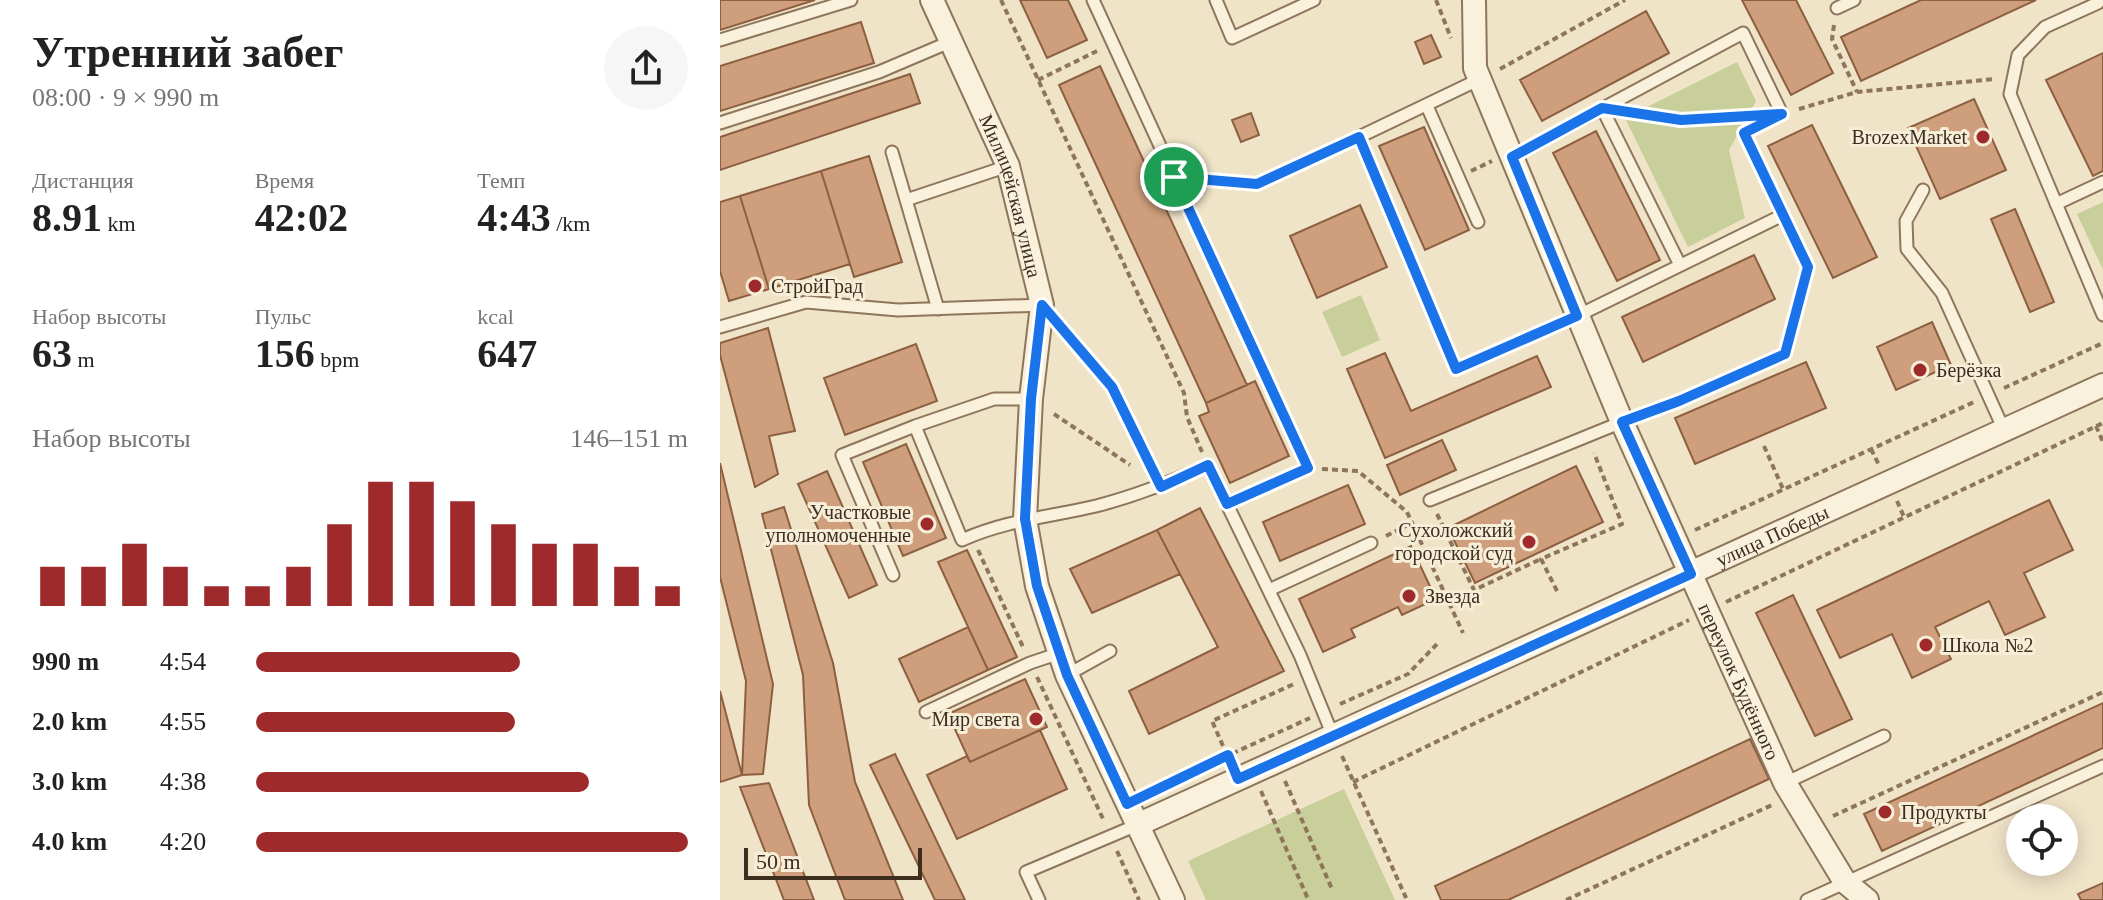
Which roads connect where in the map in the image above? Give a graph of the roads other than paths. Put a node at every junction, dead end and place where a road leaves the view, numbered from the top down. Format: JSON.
{"nodes":[{"id":1,"x":851,"y":0,"type":"edge"},
{"id":2,"x":932,"y":0,"type":"edge"},
{"id":3,"x":1093,"y":0,"type":"edge"},
{"id":4,"x":1216,"y":0,"type":"edge"},
{"id":5,"x":1314,"y":0,"type":"edge"},
{"id":6,"x":1474,"y":0,"type":"edge"},
{"id":7,"x":1854,"y":0,"type":"edge"},
{"id":8,"x":2096,"y":0,"type":"edge"},
{"id":9,"x":1837,"y":8,"type":"road end"},
{"id":10,"x":720,"y":40,"type":"edge"},
{"id":11,"x":952,"y":41,"type":"junction"},
{"id":12,"x":1480,"y":79,"type":"junction"},
{"id":13,"x":1427,"y":106,"type":"junction"},
{"id":14,"x":1602,"y":108,"type":"junction"},
{"id":15,"x":720,"y":123,"type":"edge"},
{"id":16,"x":892,"y":152,"type":"dead end"},
{"id":17,"x":1506,"y":157,"type":"junction"},
{"id":18,"x":1008,"y":166,"type":"junction"},
{"id":19,"x":2103,"y":182,"type":"edge"},
{"id":20,"x":1923,"y":190,"type":"dead end"},
{"id":21,"x":906,"y":200,"type":"junction"},
{"id":22,"x":2056,"y":204,"type":"junction"},
{"id":23,"x":1783,"y":215,"type":"junction"},
{"id":24,"x":1478,"y":222,"type":"dead end"},
{"id":25,"x":1680,"y":265,"type":"junction"},
{"id":26,"x":1042,"y":305,"type":"junction"},
{"id":27,"x":938,"y":309,"type":"junction"},
{"id":28,"x":2103,"y":315,"type":"edge"},
{"id":29,"x":1577,"y":316,"type":"junction"},
{"id":30,"x":720,"y":327,"type":"edge"},
{"id":31,"x":2103,"y":385,"type":"edge"},
{"id":32,"x":1031,"y":399,"type":"junction"},
{"id":33,"x":1679,"y":401,"type":"road end"},
{"id":34,"x":1622,"y":422,"type":"junction"},
{"id":35,"x":915,"y":426,"type":"junction"},
{"id":36,"x":2004,"y":430,"type":"junction"},
{"id":37,"x":1161,"y":487,"type":"junction"},
{"id":38,"x":1430,"y":500,"type":"road end"},
{"id":39,"x":1227,"y":504,"type":"junction"},
{"id":40,"x":1025,"y":519,"type":"junction"},
{"id":41,"x":1371,"y":543,"type":"road end"},
{"id":42,"x":1691,"y":574,"type":"junction"},
{"id":43,"x":893,"y":575,"type":"dead end"},
{"id":44,"x":1269,"y":590,"type":"junction"},
{"id":45,"x":1110,"y":651,"type":"dead end"},
{"id":46,"x":1060,"y":653,"type":"junction"},
{"id":47,"x":1067,"y":675,"type":"junction"},
{"id":48,"x":926,"y":712,"type":"dead end"},
{"id":49,"x":1333,"y":736,"type":"junction"},
{"id":50,"x":1884,"y":736,"type":"dead end"},
{"id":51,"x":2103,"y":766,"type":"edge"},
{"id":52,"x":1789,"y":789,"type":"junction"},
{"id":53,"x":1137,"y":825,"type":"junction"},
{"id":54,"x":1845,"y":882,"type":"junction"},
{"id":55,"x":1039,"y":900,"type":"edge"},
{"id":56,"x":1173,"y":900,"type":"edge"},
{"id":57,"x":1807,"y":900,"type":"edge"},
{"id":58,"x":1867,"y":900,"type":"edge"}],
"edges":[{"from":1,"to":10,"type":"lane"},
{"from":2,"to":11,"type":"street","name":"Милицейская улица"},
{"from":3,"to":39,"type":"lane"},
{"from":4,"to":5,"type":"lane"},
{"from":6,"to":12,"type":"street","name":"переулок Будённого"},
{"from":7,"to":9,"type":"lane"},
{"from":8,"to":22,"type":"lane"},
{"from":11,"to":15,"type":"lane"},
{"from":11,"to":18,"type":"street","name":"Милицейская улица"},
{"from":12,"to":13,"type":"lane"},
{"from":12,"to":17,"type":"street","name":"переулок Будённого"},
{"from":13,"to":24,"type":"lane"},
{"from":13,"to":29,"type":"lane"},
{"from":14,"to":17,"type":"lane"},
{"from":14,"to":23,"type":"lane"},
{"from":14,"to":25,"type":"lane"},
{"from":16,"to":21,"type":"lane"},
{"from":17,"to":29,"type":"street","name":"переулок Будённого"},
{"from":18,"to":21,"type":"lane"},
{"from":18,"to":26,"type":"street","name":"Милицейская улица"},
{"from":19,"to":22,"type":"lane"},
{"from":20,"to":36,"type":"lane"},
{"from":21,"to":27,"type":"lane"},
{"from":22,"to":28,"type":"lane"},
{"from":23,"to":25,"type":"lane"},
{"from":23,"to":33,"type":"lane"},
{"from":25,"to":29,"type":"lane"},
{"from":26,"to":27,"type":"lane"},
{"from":26,"to":32,"type":"street","name":"Милицейская улица"},
{"from":26,"to":37,"type":"lane"},
{"from":27,"to":30,"type":"lane"},
{"from":29,"to":34,"type":"street","name":"переулок Будённого"},
{"from":31,"to":36,"type":"street","name":"улица Победы"},
{"from":32,"to":35,"type":"lane"},
{"from":32,"to":40,"type":"street","name":"Милицейская улица"},
{"from":34,"to":38,"type":"lane"},
{"from":34,"to":42,"type":"street","name":"переулок Будённого"},
{"from":35,"to":40,"type":"lane"},
{"from":35,"to":43,"type":"lane"},
{"from":36,"to":42,"type":"street","name":"улица Победы"},
{"from":37,"to":39,"type":"lane"},
{"from":37,"to":40,"type":"lane"},
{"from":39,"to":44,"type":"lane"},
{"from":40,"to":46,"type":"street","name":"Милицейская улица"},
{"from":41,"to":44,"type":"lane"},
{"from":42,"to":49,"type":"street","name":"улица Победы"},
{"from":42,"to":52,"type":"street","name":"переулок Будённого"},
{"from":44,"to":49,"type":"lane"},
{"from":45,"to":47,"type":"lane"},
{"from":46,"to":47,"type":"street","name":"Милицейская улица"},
{"from":46,"to":48,"type":"lane"},
{"from":47,"to":53,"type":"street","name":"Милицейская улица"},
{"from":49,"to":53,"type":"street","name":"улица Победы"},
{"from":50,"to":52,"type":"lane"},
{"from":51,"to":54,"type":"lane"},
{"from":52,"to":54,"type":"street","name":"переулок Будённого"},
{"from":53,"to":55,"type":"lane"},
{"from":53,"to":56,"type":"street","name":"Милицейская улица"},
{"from":54,"to":57,"type":"lane"},
{"from":54,"to":58,"type":"street","name":"переулок Будённого"}]}
